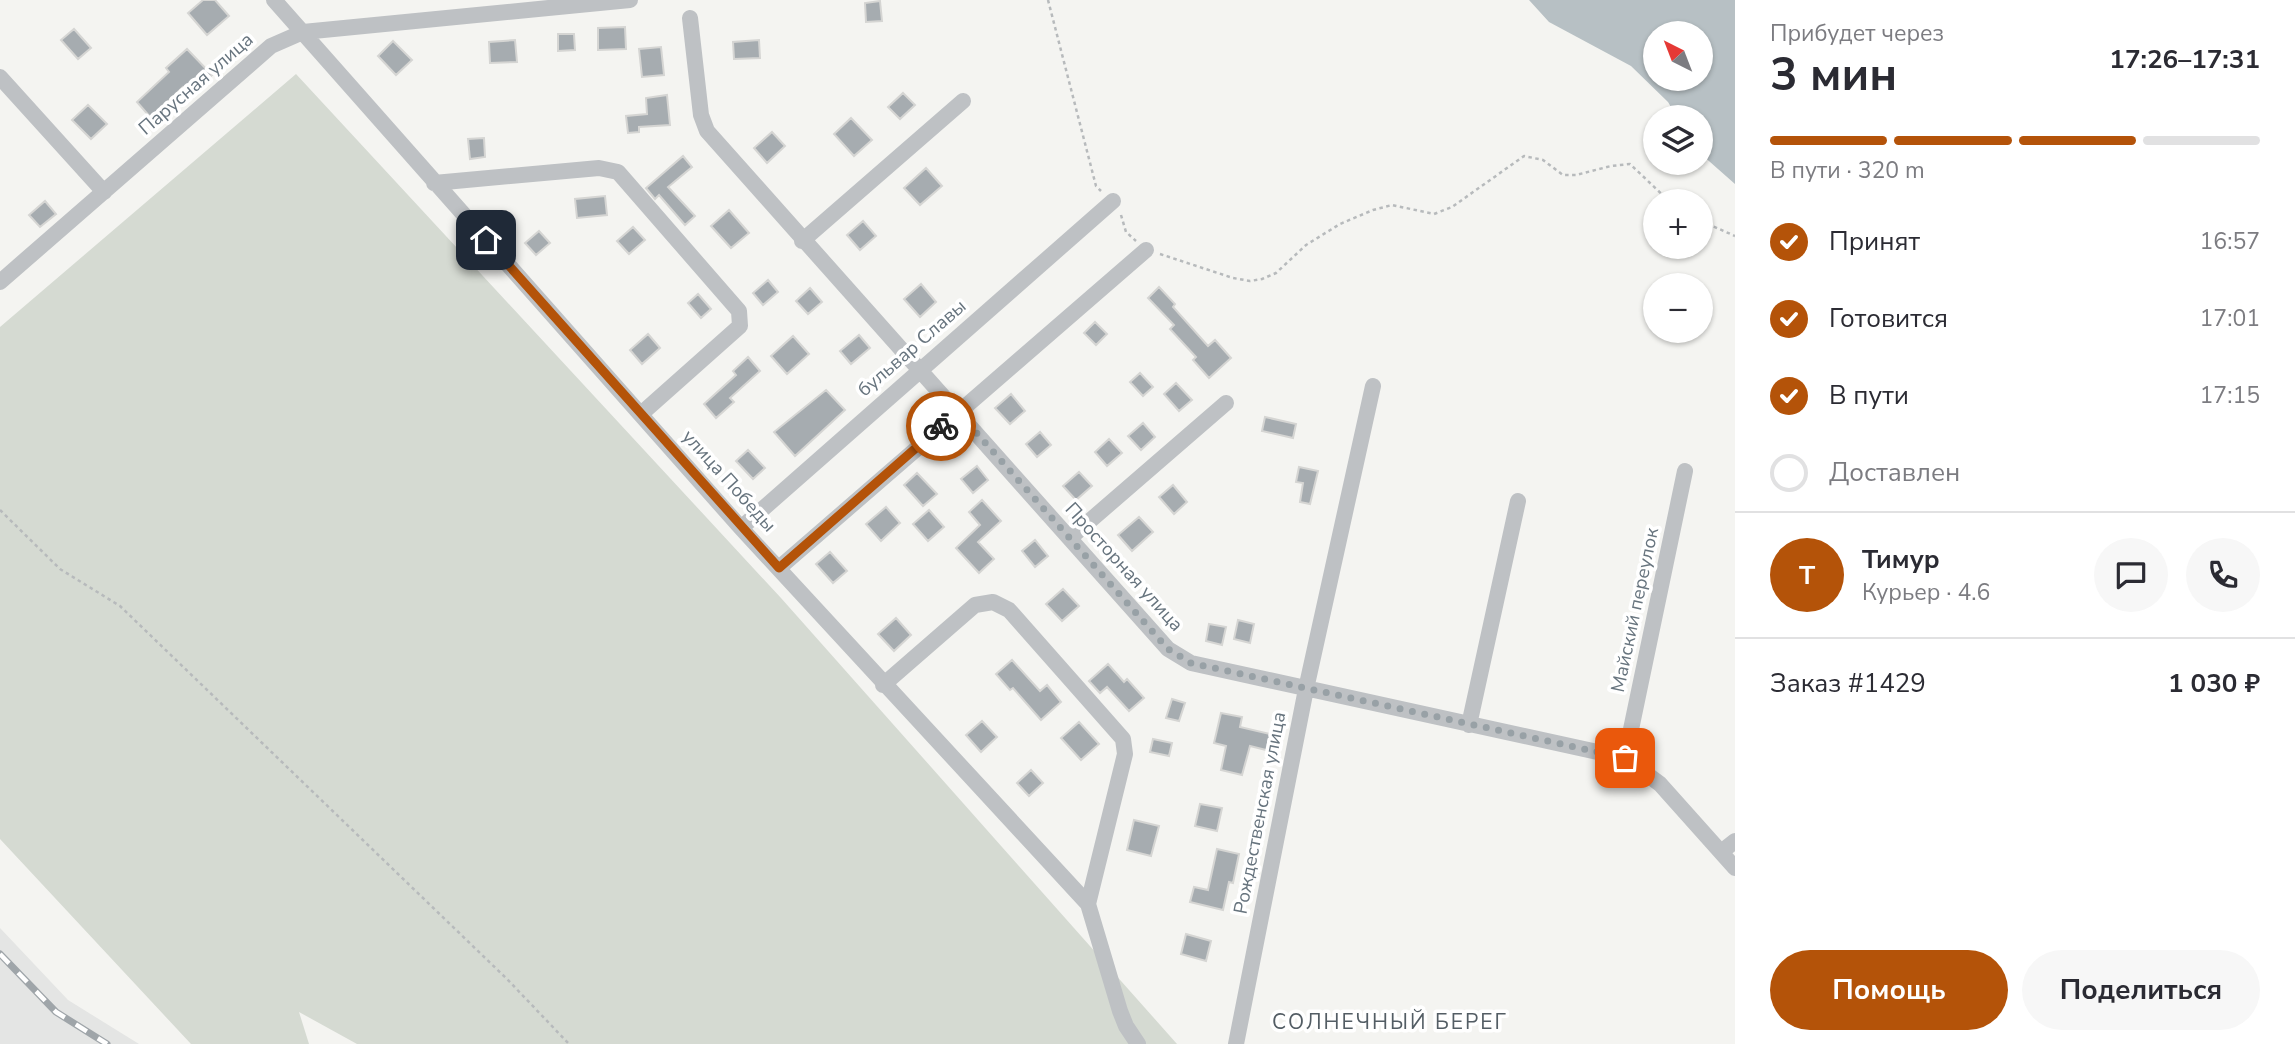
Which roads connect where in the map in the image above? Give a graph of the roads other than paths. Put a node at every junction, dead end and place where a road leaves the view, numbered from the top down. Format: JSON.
{"nodes":[{"id":1,"x":274,"y":0,"type":"edge"},
{"id":2,"x":630,"y":0,"type":"edge"},
{"id":3,"x":690,"y":18,"type":"dead end"},
{"id":4,"x":303,"y":32,"type":"junction"},
{"id":5,"x":0,"y":77,"type":"edge"},
{"id":6,"x":963,"y":101,"type":"dead end"},
{"id":7,"x":434,"y":183,"type":"junction"},
{"id":8,"x":104,"y":192,"type":"junction"},
{"id":9,"x":1113,"y":201,"type":"road end"},
{"id":10,"x":802,"y":240,"type":"junction"},
{"id":11,"x":1146,"y":250,"type":"road end"},
{"id":12,"x":0,"y":282,"type":"edge"},
{"id":13,"x":920,"y":369,"type":"junction"},
{"id":14,"x":1373,"y":386,"type":"dead end"},
{"id":15,"x":1226,"y":403,"type":"dead end"},
{"id":16,"x":958,"y":412,"type":"junction"},
{"id":17,"x":641,"y":414,"type":"junction"},
{"id":18,"x":1685,"y":471,"type":"dead end"},
{"id":19,"x":1518,"y":501,"type":"dead end"},
{"id":20,"x":741,"y":528,"type":"junction"},
{"id":21,"x":1070,"y":538,"type":"junction"},
{"id":22,"x":779,"y":568,"type":"junction"},
{"id":23,"x":883,"y":685,"type":"junction"},
{"id":24,"x":1306,"y":689,"type":"junction"},
{"id":25,"x":1469,"y":725,"type":"junction"},
{"id":26,"x":1625,"y":758,"type":"junction"},
{"id":27,"x":1735,"y":841,"type":"edge"},
{"id":28,"x":1721,"y":852,"type":"junction"},
{"id":29,"x":1735,"y":868,"type":"edge"},
{"id":30,"x":1087,"y":904,"type":"junction"},
{"id":31,"x":1138,"y":1044,"type":"edge"},
{"id":32,"x":1236,"y":1044,"type":"edge"}],
"edges":[{"from":1,"to":4,"type":"street","name":"улица Победы"},
{"from":2,"to":4,"type":"street","name":"Парусная улица"},
{"from":3,"to":10,"type":"street","name":"Просторная улица"},
{"from":4,"to":7,"type":"street","name":"улица Победы"},
{"from":4,"to":8,"type":"street","name":"Парусная улица"},
{"from":5,"to":8,"type":"street"},
{"from":6,"to":10,"type":"street"},
{"from":7,"to":17,"type":"street","name":"улица Победы"},
{"from":7,"to":17,"type":"street"},
{"from":8,"to":12,"type":"street","name":"Парусная улица"},
{"from":9,"to":13,"type":"street","name":"бульвар Славы"},
{"from":10,"to":13,"type":"street","name":"Просторная улица"},
{"from":11,"to":16,"type":"street"},
{"from":13,"to":16,"type":"street","name":"Просторная улица"},
{"from":13,"to":20,"type":"street","name":"бульвар Славы"},
{"from":14,"to":24,"type":"street","name":"Рождественская улица"},
{"from":15,"to":21,"type":"street"},
{"from":16,"to":21,"type":"street","name":"Просторная улица"},
{"from":16,"to":22,"type":"street"},
{"from":17,"to":20,"type":"street","name":"улица Победы"},
{"from":18,"to":26,"type":"street","name":"Майский переулок"},
{"from":19,"to":25,"type":"street"},
{"from":20,"to":22,"type":"street","name":"улица Победы"},
{"from":21,"to":24,"type":"street","name":"Просторная улица"},
{"from":22,"to":23,"type":"street","name":"улица Победы"},
{"from":23,"to":30,"type":"street","name":"улица Победы"},
{"from":23,"to":30,"type":"street"},
{"from":24,"to":25,"type":"street","name":"Просторная улица"},
{"from":24,"to":32,"type":"street","name":"Рождественская улица"},
{"from":25,"to":26,"type":"street","name":"Просторная улица"},
{"from":26,"to":28,"type":"street","name":"Просторная улица"},
{"from":27,"to":28,"type":"street"},
{"from":28,"to":29,"type":"street","name":"Просторная улица"},
{"from":30,"to":31,"type":"street","name":"улица Победы"}]}
